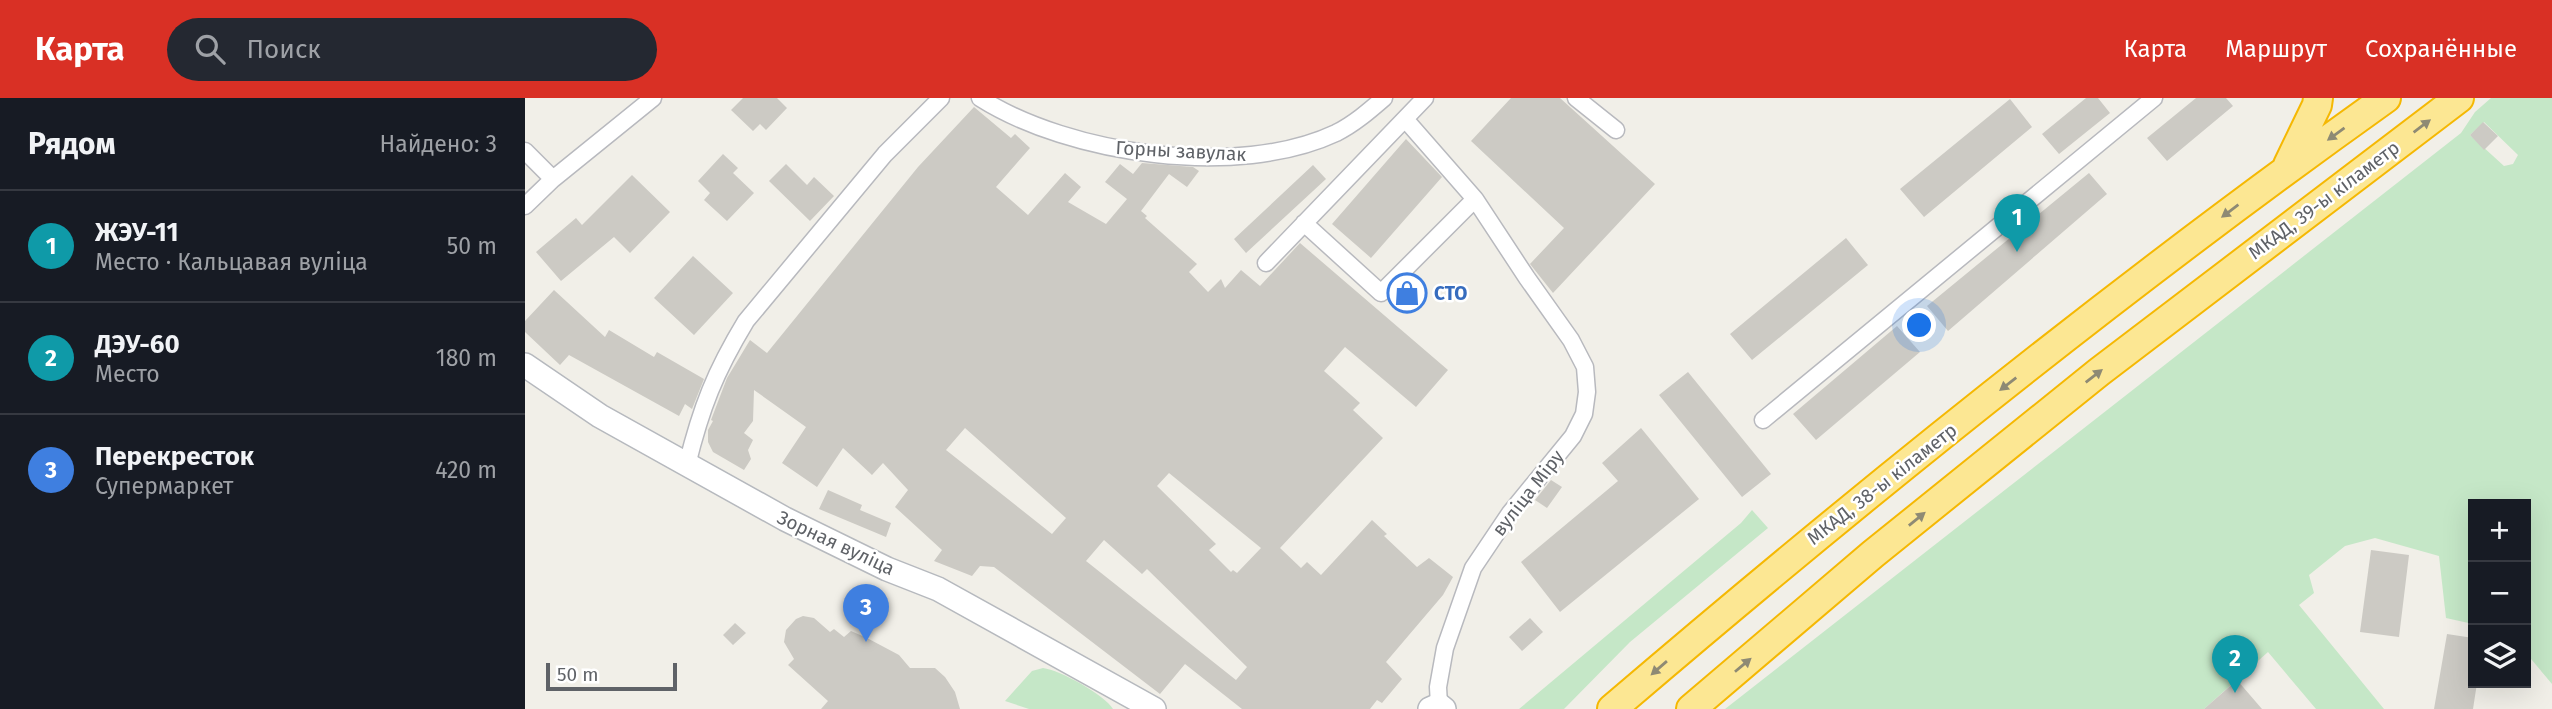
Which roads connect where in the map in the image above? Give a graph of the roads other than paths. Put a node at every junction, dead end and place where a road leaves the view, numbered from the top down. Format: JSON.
{"nodes":[{"id":1,"x":653,"y":98,"type":"edge"},
{"id":2,"x":941,"y":98,"type":"edge"},
{"id":3,"x":980,"y":98,"type":"edge"},
{"id":4,"x":1384,"y":98,"type":"edge"},
{"id":5,"x":1425,"y":98,"type":"edge"},
{"id":6,"x":1576,"y":98,"type":"edge"},
{"id":7,"x":2154,"y":98,"type":"edge"},
{"id":8,"x":2318,"y":98,"type":"edge"},
{"id":9,"x":2386,"y":98,"type":"edge"},
{"id":10,"x":2459,"y":98,"type":"edge"},
{"id":11,"x":1405,"y":119,"type":"junction"},
{"id":12,"x":1616,"y":130,"type":"dead end"},
{"id":13,"x":525,"y":151,"type":"edge"},
{"id":14,"x":2285,"y":170,"type":"junction"},
{"id":15,"x":553,"y":179,"type":"junction"},
{"id":16,"x":1475,"y":199,"type":"junction"},
{"id":17,"x":525,"y":206,"type":"edge"},
{"id":18,"x":1304,"y":223,"type":"junction"},
{"id":19,"x":1266,"y":263,"type":"dead end"},
{"id":20,"x":525,"y":365,"type":"edge"},
{"id":21,"x":1763,"y":419,"type":"dead end"},
{"id":22,"x":687,"y":465,"type":"junction"},
{"id":23,"x":1437,"y":708,"type":"edge"},
{"id":24,"x":1154,"y":709,"type":"edge"},
{"id":25,"x":1612,"y":709,"type":"edge"},
{"id":26,"x":1691,"y":709,"type":"edge"}],
"edges":[{"from":1,"to":15,"type":"street"},
{"from":2,"to":22,"type":"street"},
{"from":3,"to":4,"type":"street","name":"Горны завулак"},
{"from":5,"to":11,"type":"street"},
{"from":6,"to":12,"type":"street"},
{"from":7,"to":21,"type":"street"},
{"from":8,"to":14,"type":"highway"},
{"from":9,"to":14,"type":"highway","one_way":true},
{"from":26,"to":10,"type":"highway","name":"МКАД, 39-ы кіламетр","one_way":true},
{"from":11,"to":16,"type":"street","name":"вуліца Міру"},
{"from":11,"to":18,"type":"street"},
{"from":13,"to":15,"type":"street"},
{"from":14,"to":25,"type":"highway","name":"МКАД, 38-ы кіламетр","one_way":true},
{"from":15,"to":17,"type":"street"},
{"from":16,"to":18,"type":"street"},
{"from":16,"to":23,"type":"street","name":"вуліца Міру"},
{"from":18,"to":19,"type":"street"},
{"from":20,"to":22,"type":"street","name":"Зорная вуліца"},
{"from":22,"to":24,"type":"street","name":"Зорная вуліца"}]}
